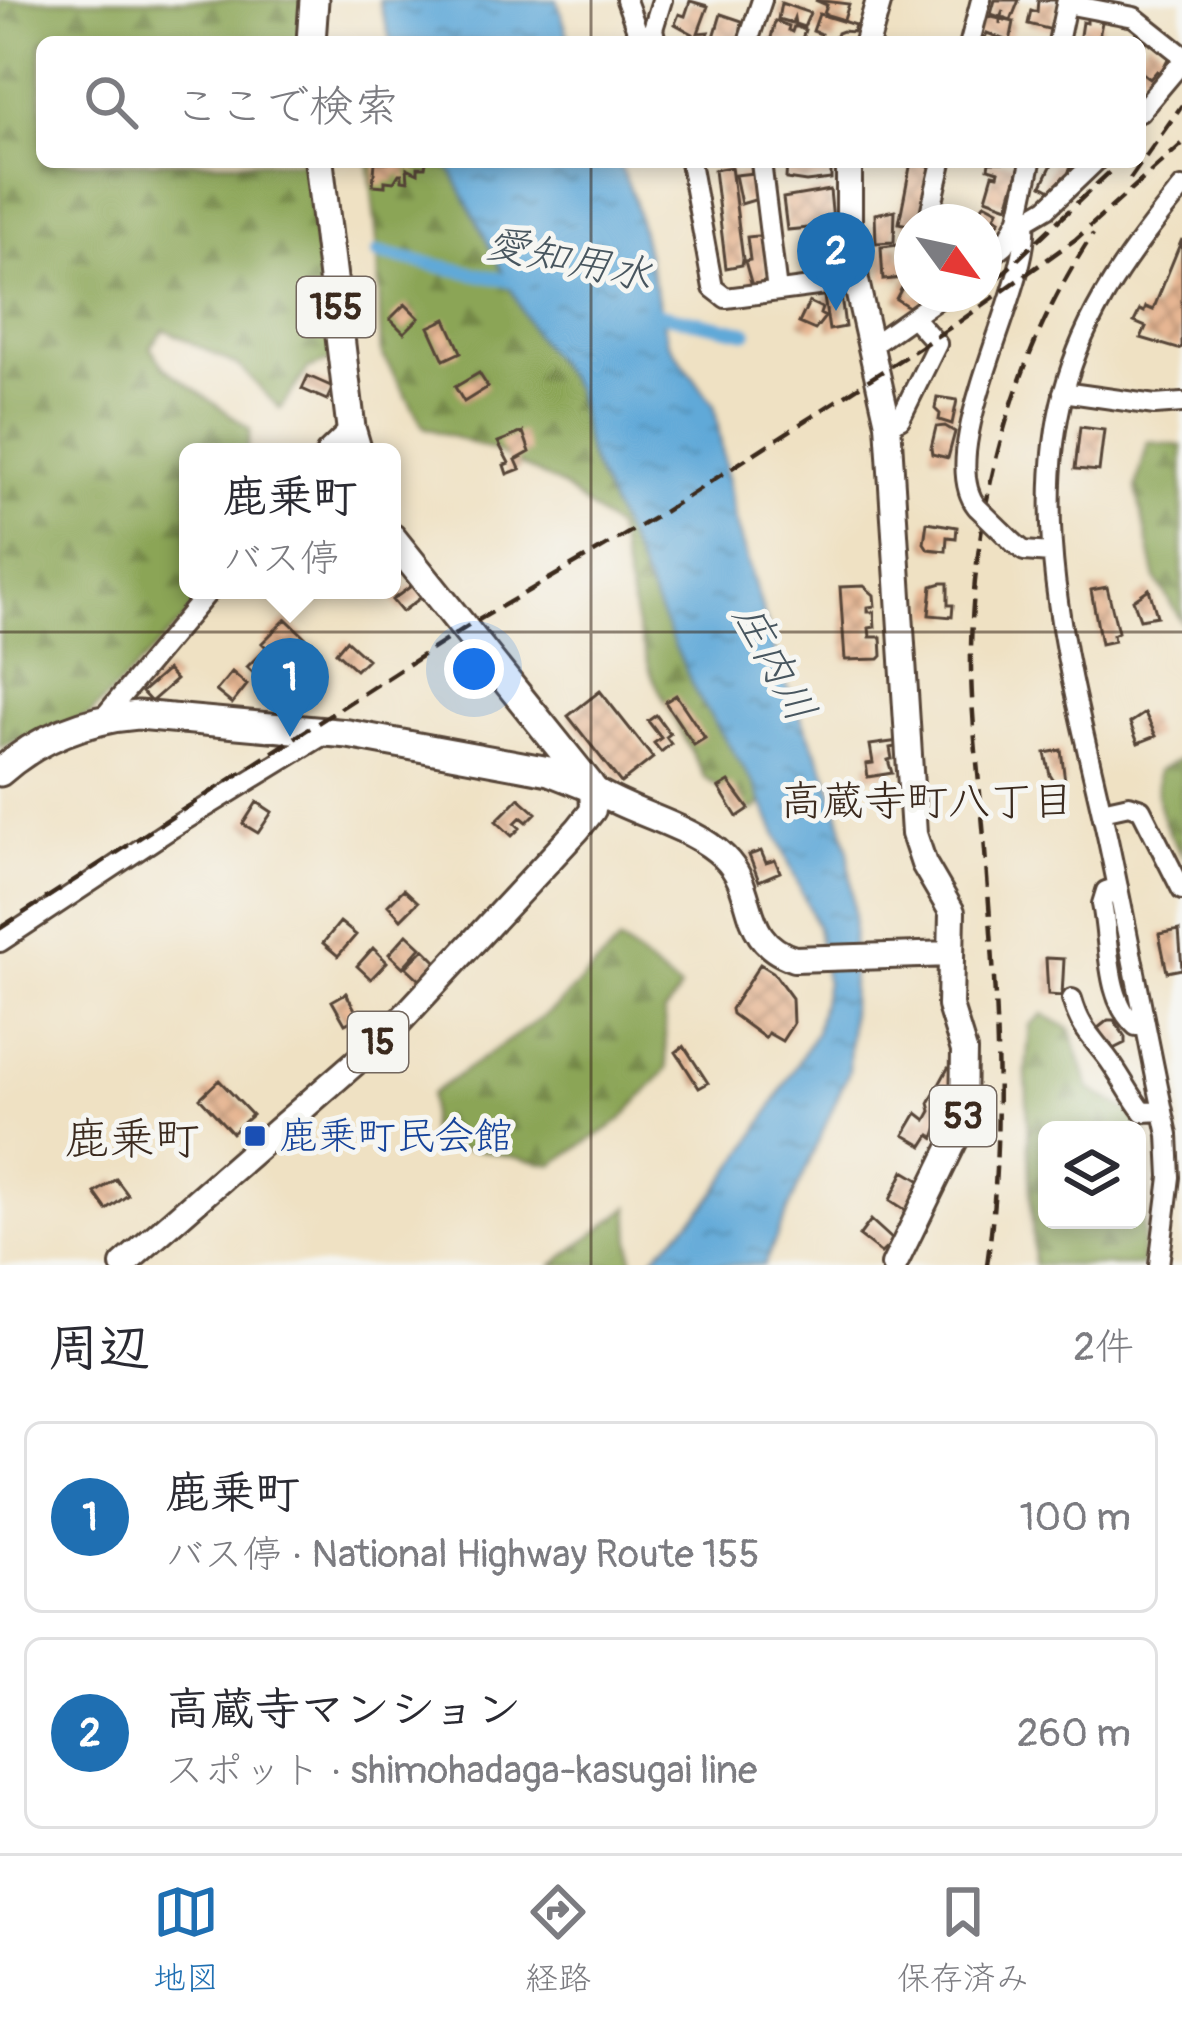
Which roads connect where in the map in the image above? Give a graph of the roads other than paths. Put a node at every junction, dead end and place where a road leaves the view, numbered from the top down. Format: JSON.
{"nodes":[{"id":1,"x":314,"y":0,"type":"edge"},
{"id":2,"x":626,"y":0,"type":"edge"},
{"id":3,"x":662,"y":0,"type":"edge"},
{"id":4,"x":762,"y":0,"type":"edge"},
{"id":5,"x":879,"y":0,"type":"edge"},
{"id":6,"x":981,"y":0,"type":"edge"},
{"id":7,"x":1066,"y":2,"type":"edge"},
{"id":8,"x":1138,"y":8,"type":"edge"},
{"id":9,"x":311,"y":36,"type":"edge"},
{"id":10,"x":639,"y":36,"type":"edge"},
{"id":11,"x":654,"y":36,"type":"edge"},
{"id":12,"x":750,"y":36,"type":"edge"},
{"id":13,"x":869,"y":36,"type":"edge"},
{"id":14,"x":972,"y":36,"type":"edge"},
{"id":15,"x":1059,"y":36,"type":"edge"},
{"id":16,"x":1182,"y":58,"type":"edge"},
{"id":17,"x":1146,"y":104,"type":"edge"},
{"id":18,"x":320,"y":168,"type":"edge"},
{"id":19,"x":691,"y":168,"type":"edge"},
{"id":20,"x":761,"y":168,"type":"edge"},
{"id":21,"x":849,"y":168,"type":"edge"},
{"id":22,"x":941,"y":168,"type":"edge"},
{"id":23,"x":1030,"y":168,"type":"edge"},
{"id":24,"x":1089,"y":168,"type":"edge"},
{"id":25,"x":1182,"y":188,"type":"edge"},
{"id":26,"x":932,"y":204,"type":"edge"},
{"id":27,"x":1022,"y":219,"type":"junction"},
{"id":28,"x":1002,"y":247,"type":"edge"},
{"id":29,"x":856,"y":281,"type":"junction"},
{"id":30,"x":777,"y":291,"type":"junction"},
{"id":31,"x":920,"y":312,"type":"edge"},
{"id":32,"x":913,"y":317,"type":"junction"},
{"id":33,"x":871,"y":346,"type":"junction"},
{"id":34,"x":1064,"y":392,"type":"junction"},
{"id":35,"x":1182,"y":403,"type":"edge"},
{"id":36,"x":888,"y":423,"type":"junction"},
{"id":37,"x":354,"y":440,"type":"edge"},
{"id":38,"x":401,"y":549,"type":"edge"},
{"id":39,"x":1051,"y":553,"type":"junction"},
{"id":40,"x":202,"y":599,"type":"edge"},
{"id":41,"x":103,"y":718,"type":"junction"},
{"id":42,"x":327,"y":733,"type":"junction"},
{"id":43,"x":0,"y":772,"type":"edge"},
{"id":44,"x":592,"y":788,"type":"junction"},
{"id":45,"x":1102,"y":811,"type":"junction"},
{"id":46,"x":1182,"y":890,"type":"edge"},
{"id":47,"x":0,"y":942,"type":"edge"},
{"id":48,"x":950,"y":954,"type":"junction"},
{"id":49,"x":1072,"y":999,"type":"dead end"},
{"id":50,"x":1163,"y":1111,"type":"junction"},
{"id":51,"x":123,"y":1265,"type":"edge"},
{"id":52,"x":893,"y":1265,"type":"edge"},
{"id":53,"x":1159,"y":1265,"type":"edge"}],
"edges":[{"from":1,"to":9,"type":"highway"},
{"from":2,"to":10,"type":"street"},
{"from":3,"to":11,"type":"street"},
{"from":4,"to":12,"type":"street"},
{"from":5,"to":13,"type":"main road"},
{"from":6,"to":14,"type":"street"},
{"from":7,"to":8,"type":"street"},
{"from":7,"to":15,"type":"street"},
{"from":8,"to":16,"type":"street"},
{"from":16,"to":17,"type":"street"},
{"from":18,"to":37,"type":"highway","number":"155"},
{"from":19,"to":30,"type":"street"},
{"from":20,"to":30,"type":"street"},
{"from":21,"to":29,"type":"main road"},
{"from":22,"to":26,"type":"street"},
{"from":23,"to":27,"type":"street"},
{"from":24,"to":27,"type":"street"},
{"from":25,"to":34,"type":"street"},
{"from":27,"to":28,"type":"street"},
{"from":27,"to":39,"type":"street","bridge":true},
{"from":29,"to":30,"type":"street"},
{"from":29,"to":33,"type":"main road"},
{"from":31,"to":32,"type":"street"},
{"from":32,"to":33,"type":"street"},
{"from":32,"to":36,"type":"street"},
{"from":33,"to":36,"type":"main road"},
{"from":34,"to":35,"type":"street"},
{"from":34,"to":39,"type":"street"},
{"from":36,"to":48,"type":"main road"},
{"from":38,"to":44,"type":"highway"},
{"from":39,"to":45,"type":"street"},
{"from":40,"to":41,"type":"street"},
{"from":41,"to":42,"type":"highway"},
{"from":41,"to":43,"type":"highway"},
{"from":42,"to":44,"type":"highway"},
{"from":42,"to":47,"type":"street"},
{"from":44,"to":48,"type":"main road"},
{"from":44,"to":51,"type":"main road","number":"15"},
{"from":45,"to":46,"type":"street"},
{"from":45,"to":50,"type":"street"},
{"from":48,"to":52,"type":"main road","number":"53"},
{"from":49,"to":50,"type":"street"},
{"from":50,"to":53,"type":"street"}]}
